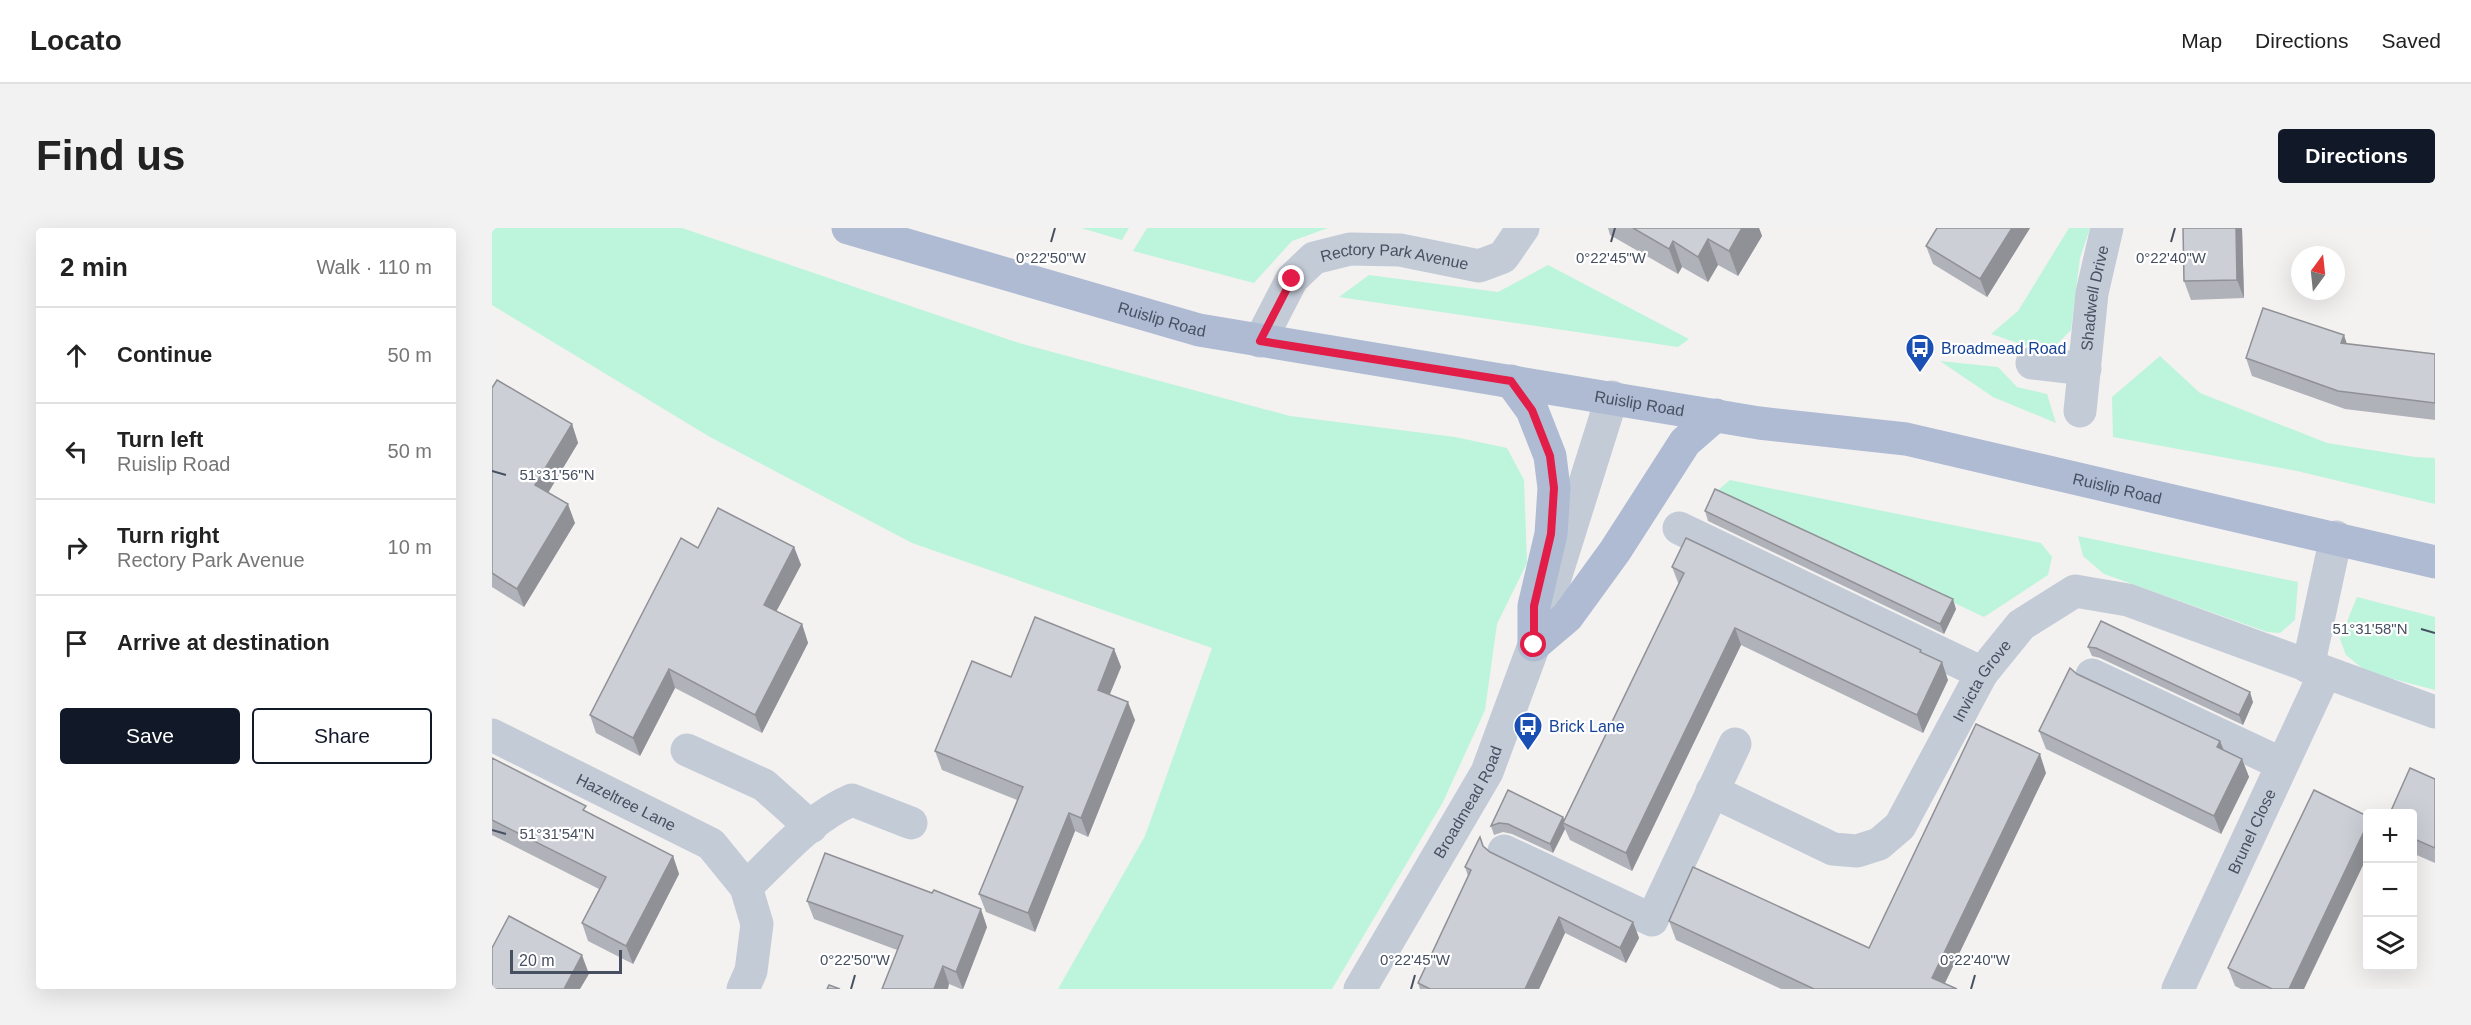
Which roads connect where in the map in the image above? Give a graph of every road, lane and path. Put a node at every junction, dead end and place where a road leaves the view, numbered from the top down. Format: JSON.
{"nodes":[{"id":1,"x":848,"y":228,"type":"edge"},
{"id":2,"x":1523,"y":228,"type":"edge"},
{"id":3,"x":2108,"y":228,"type":"edge"},
{"id":4,"x":1260,"y":341,"type":"junction"},
{"id":5,"x":2032,"y":363,"type":"dead end"},
{"id":6,"x":2085,"y":369,"type":"junction"},
{"id":7,"x":1511,"y":381,"type":"junction"},
{"id":8,"x":1612,"y":397,"type":"junction"},
{"id":9,"x":2080,"y":411,"type":"dead end"},
{"id":10,"x":1716,"y":415,"type":"junction"},
{"id":11,"x":1679,"y":528,"type":"dead end"},
{"id":12,"x":2336,"y":537,"type":"junction"},
{"id":13,"x":2435,"y":562,"type":"edge"},
{"id":14,"x":1534,"y":645,"type":"junction"},
{"id":15,"x":2316,"y":670,"type":"junction"},
{"id":16,"x":1982,"y":673,"type":"junction"},
{"id":17,"x":2092,"y":675,"type":"dead end"},
{"id":18,"x":2435,"y":712,"type":"edge"},
{"id":19,"x":492,"y":735,"type":"edge"},
{"id":20,"x":1735,"y":744,"type":"dead end"},
{"id":21,"x":687,"y":750,"type":"dead end"},
{"id":22,"x":2282,"y":764,"type":"junction"},
{"id":23,"x":1712,"y":791,"type":"junction"},
{"id":24,"x":911,"y":824,"type":"dead end"},
{"id":25,"x":811,"y":827,"type":"junction"},
{"id":26,"x":1504,"y":850,"type":"dead end"},
{"id":27,"x":746,"y":887,"type":"junction"},
{"id":28,"x":743,"y":989,"type":"edge"},
{"id":29,"x":1360,"y":989,"type":"edge"},
{"id":30,"x":2178,"y":989,"type":"edge"}],
"edges":[{"from":1,"to":4,"type":"main road","name":"Ruislip Road"},
{"from":2,"to":4,"type":"street","name":"Rectory Park Avenue"},
{"from":3,"to":6,"type":"street","name":"Shadwell Drive"},
{"from":4,"to":7,"type":"main road","name":"Ruislip Road"},
{"from":5,"to":6,"type":"street","name":"Shadwell Drive"},
{"from":6,"to":9,"type":"street","name":"Shadwell Drive"},
{"from":7,"to":8,"type":"main road","name":"Ruislip Road"},
{"from":7,"to":14,"type":"main road"},
{"from":8,"to":10,"type":"main road","name":"Ruislip Road"},
{"from":8,"to":14,"type":"street","name":"Broadmead Road"},
{"from":10,"to":12,"type":"main road","name":"Ruislip Road"},
{"from":10,"to":14,"type":"main road"},
{"from":11,"to":16,"type":"street"},
{"from":12,"to":13,"type":"main road","name":"Ruislip Road"},
{"from":12,"to":15,"type":"street"},
{"from":14,"to":29,"type":"street","name":"Broadmead Road"},
{"from":15,"to":16,"type":"street","name":"Invicta Grove"},
{"from":15,"to":18,"type":"street","name":"Invicta Grove"},
{"from":15,"to":22,"type":"street","name":"Brunel Close"},
{"from":16,"to":23,"type":"street","name":"Invicta Grove"},
{"from":17,"to":22,"type":"street"},
{"from":19,"to":27,"type":"street","name":"Hazeltree Lane"},
{"from":20,"to":23,"type":"street"},
{"from":21,"to":25,"type":"street"},
{"from":22,"to":30,"type":"street","name":"Brunel Close"},
{"from":23,"to":26,"type":"street"},
{"from":24,"to":25,"type":"street"},
{"from":25,"to":27,"type":"street"},
{"from":27,"to":28,"type":"street","name":"Hazeltree Lane"}]}
